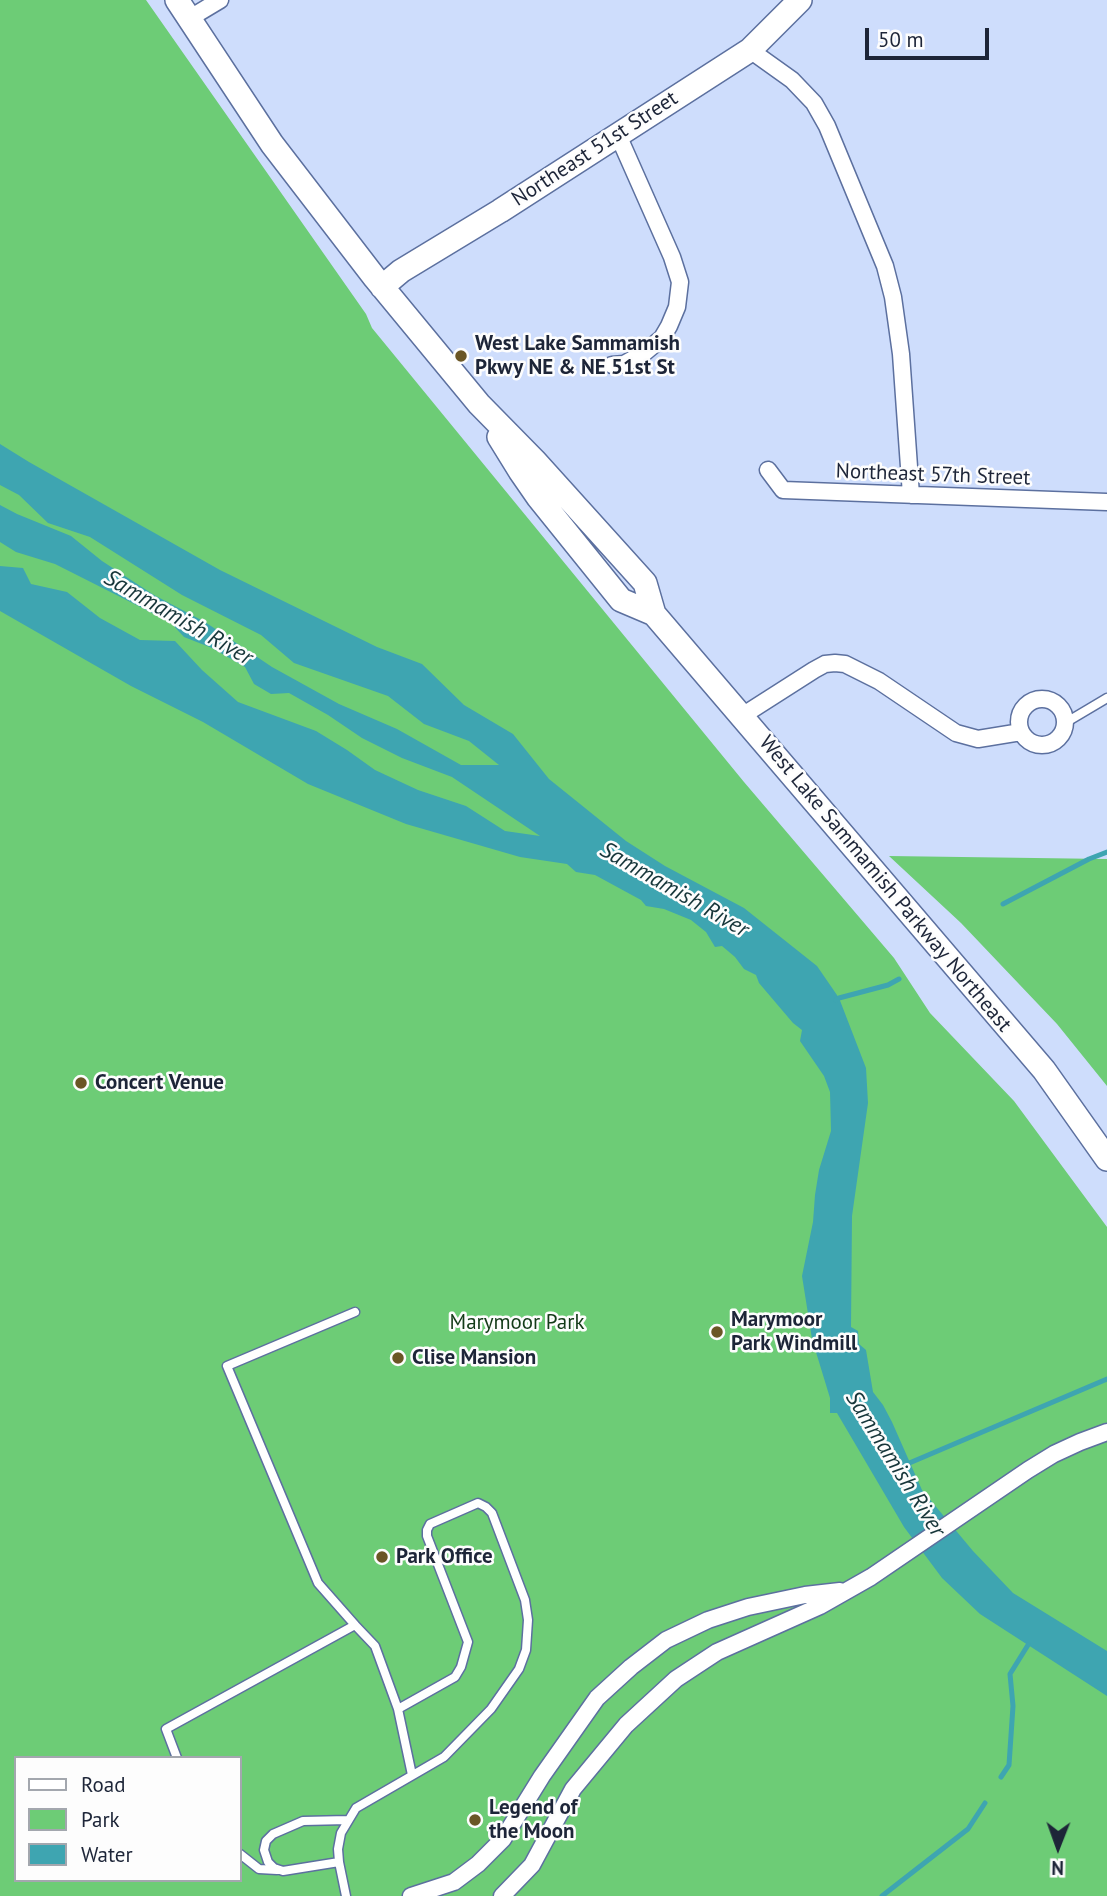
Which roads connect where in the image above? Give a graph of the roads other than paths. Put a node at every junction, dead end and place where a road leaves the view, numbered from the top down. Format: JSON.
{"nodes":[{"id":1,"x":220,"y":0,"type":"edge"},
{"id":2,"x":800,"y":0,"type":"edge"},
{"id":3,"x":184,"y":9,"type":"edge"},
{"id":4,"x":750,"y":50,"type":"junction"},
{"id":5,"x":618,"y":135,"type":"junction"},
{"id":6,"x":382,"y":287,"type":"junction"},
{"id":7,"x":612,"y":365,"type":"dead end"},
{"id":8,"x":768,"y":470,"type":"dead end"},
{"id":9,"x":911,"y":495,"type":"junction"},
{"id":10,"x":1107,"y":502,"type":"edge"},
{"id":11,"x":1107,"y":698,"type":"edge"},
{"id":12,"x":742,"y":716,"type":"junction"},
{"id":13,"x":1065,"y":723,"type":"junction"},
{"id":14,"x":1021,"y":732,"type":"junction"},
{"id":15,"x":1107,"y":1160,"type":"edge"},
{"id":16,"x":355,"y":1312,"type":"dead end"},
{"id":17,"x":1107,"y":1433,"type":"edge"},
{"id":18,"x":846,"y":1590,"type":"junction"},
{"id":19,"x":355,"y":1625,"type":"junction"},
{"id":20,"x":398,"y":1709,"type":"junction"},
{"id":21,"x":176,"y":1756,"type":"edge"},
{"id":22,"x":412,"y":1775,"type":"junction"},
{"id":23,"x":348,"y":1820,"type":"junction"},
{"id":24,"x":242,"y":1856,"type":"edge"},
{"id":25,"x":339,"y":1862,"type":"junction"},
{"id":26,"x":283,"y":1871,"type":"junction"},
{"id":27,"x":346,"y":1896,"type":"edge"},
{"id":28,"x":411,"y":1896,"type":"edge"},
{"id":29,"x":502,"y":1896,"type":"edge"}],
"edges":[{"from":1,"to":3,"type":"street"},
{"from":2,"to":4,"type":"main road","name":"Northeast 51st Street"},
{"from":3,"to":6,"type":"main road","name":"West Lake Sammamish Parkway Northeast"},
{"from":4,"to":5,"type":"main road","name":"Northeast 51st Street"},
{"from":4,"to":9,"type":"street"},
{"from":5,"to":6,"type":"main road","name":"Northeast 51st Street"},
{"from":5,"to":7,"type":"street"},
{"from":6,"to":12,"type":"main road","name":"West Lake Sammamish Parkway Northeast"},
{"from":8,"to":9,"type":"street","name":"Northeast 57th Street"},
{"from":9,"to":10,"type":"street","name":"Northeast 57th Street"},
{"from":11,"to":13,"type":"lane"},
{"from":12,"to":14,"type":"street"},
{"from":12,"to":15,"type":"main road","name":"West Lake Sammamish Parkway Northeast"},
{"from":13,"to":14,"type":"street"},
{"from":13,"to":14,"type":"street"},
{"from":16,"to":19,"type":"lane"},
{"from":17,"to":18,"type":"street"},
{"from":18,"to":28,"type":"street"},
{"from":18,"to":29,"type":"street"},
{"from":19,"to":20,"type":"lane"},
{"from":19,"to":21,"type":"lane"},
{"from":20,"to":22,"type":"lane"},
{"from":20,"to":22,"type":"lane"},
{"from":22,"to":23,"type":"lane"},
{"from":23,"to":25,"type":"lane"},
{"from":23,"to":26,"type":"lane"},
{"from":24,"to":26,"type":"lane"},
{"from":25,"to":26,"type":"lane"},
{"from":25,"to":27,"type":"lane"}]}
